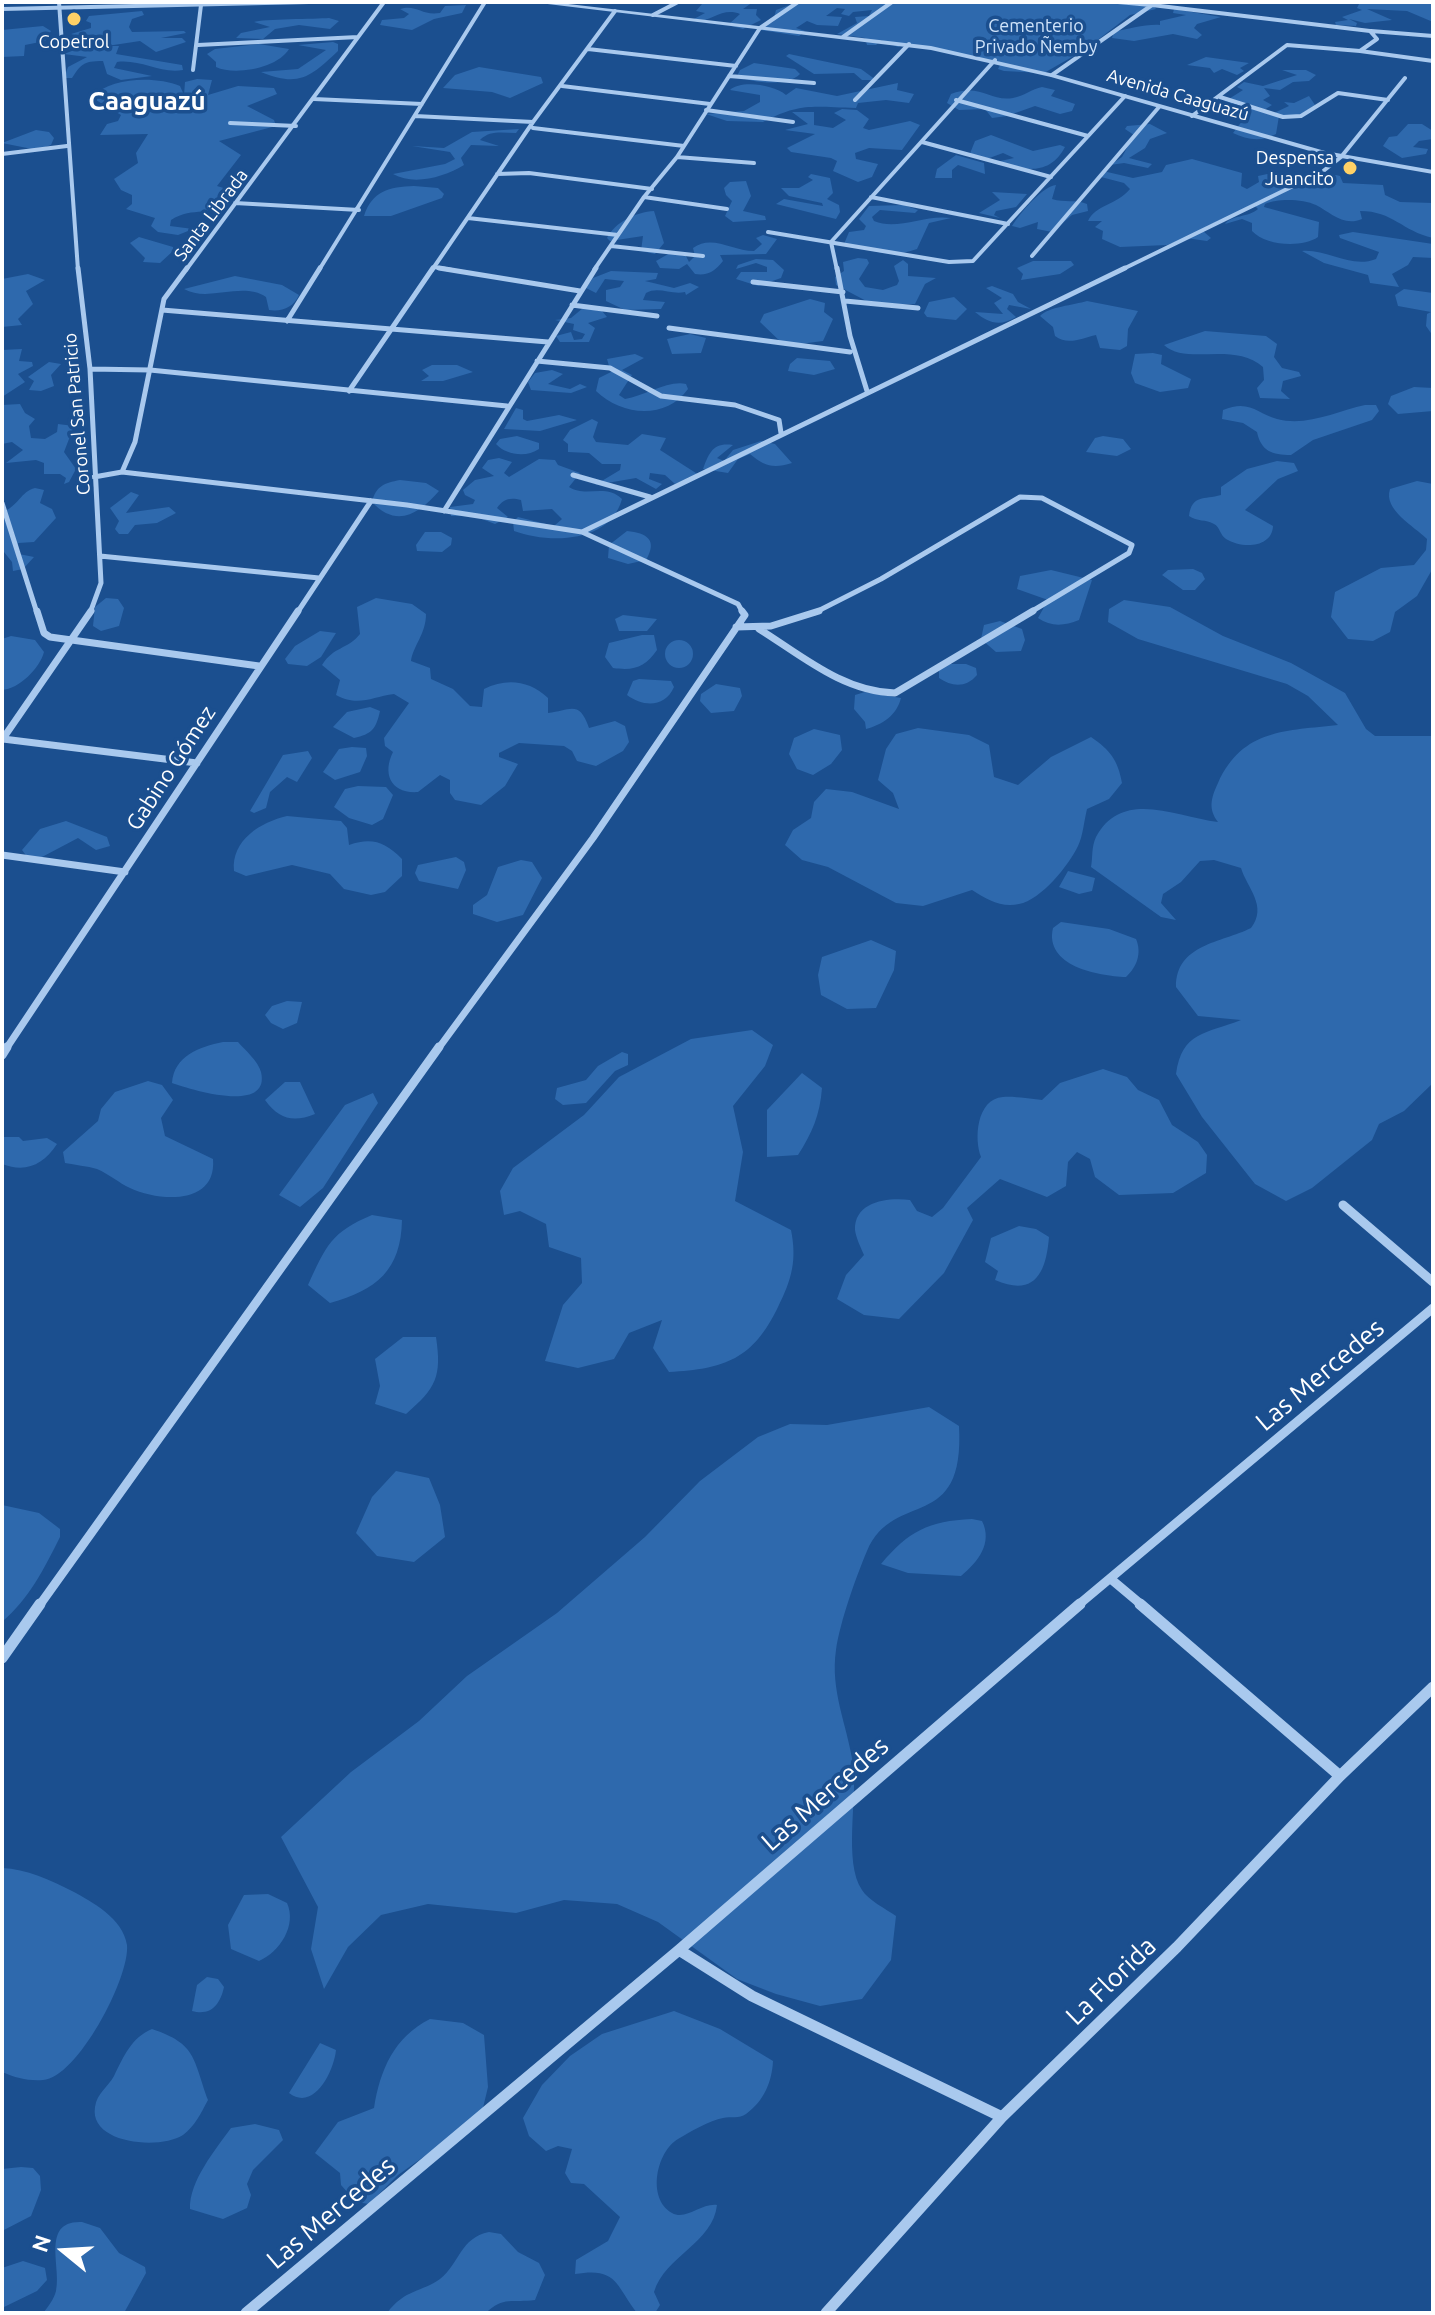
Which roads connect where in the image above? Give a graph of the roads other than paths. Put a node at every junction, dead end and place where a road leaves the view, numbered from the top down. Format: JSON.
{"nodes":[{"id":1,"x":309,"y":2,"type":"edge"},
{"id":2,"x":384,"y":2,"type":"edge"},
{"id":3,"x":485,"y":2,"type":"edge"},
{"id":4,"x":534,"y":2,"type":"edge"},
{"id":5,"x":678,"y":2,"type":"edge"},
{"id":6,"x":798,"y":2,"type":"edge"},
{"id":7,"x":892,"y":2,"type":"edge"},
{"id":8,"x":1118,"y":2,"type":"edge"},
{"id":9,"x":215,"y":3,"type":"edge"},
{"id":10,"x":201,"y":5,"type":"junction"},
{"id":11,"x":1152,"y":5,"type":"junction"},
{"id":12,"x":60,"y":6,"type":"edge"},
{"id":13,"x":1223,"y":6,"type":"dead end"},
{"id":14,"x":2,"y":9,"type":"edge"},
{"id":15,"x":615,"y":11,"type":"junction"},
{"id":16,"x":1220,"y":12,"type":"junction"},
{"id":17,"x":653,"y":15,"type":"junction"},
{"id":18,"x":760,"y":28,"type":"junction"},
{"id":19,"x":1370,"y":31,"type":"junction"},
{"id":20,"x":1433,"y":36,"type":"edge"},
{"id":21,"x":358,"y":37,"type":"junction"},
{"id":22,"x":843,"y":37,"type":"junction"},
{"id":23,"x":909,"y":44,"type":"junction"},
{"id":24,"x":198,"y":45,"type":"junction"},
{"id":25,"x":588,"y":49,"type":"junction"},
{"id":26,"x":1360,"y":51,"type":"junction"},
{"id":27,"x":995,"y":60,"type":"junction"},
{"id":28,"x":1433,"y":61,"type":"edge"},
{"id":29,"x":736,"y":66,"type":"junction"},
{"id":30,"x":193,"y":70,"type":"dead end"},
{"id":31,"x":1052,"y":75,"type":"junction"},
{"id":32,"x":729,"y":76,"type":"junction"},
{"id":33,"x":1405,"y":78,"type":"dead end"},
{"id":34,"x":814,"y":83,"type":"dead end"},
{"id":35,"x":562,"y":86,"type":"junction"},
{"id":36,"x":1125,"y":96,"type":"junction"},
{"id":37,"x":1220,"y":97,"type":"junction"},
{"id":38,"x":314,"y":99,"type":"junction"},
{"id":39,"x":855,"y":100,"type":"dead end"},
{"id":40,"x":956,"y":100,"type":"junction"},
{"id":41,"x":1388,"y":100,"type":"junction"},
{"id":42,"x":422,"y":104,"type":"junction"},
{"id":43,"x":708,"y":107,"type":"junction"},
{"id":44,"x":1159,"y":107,"type":"junction"},
{"id":45,"x":415,"y":116,"type":"junction"},
{"id":46,"x":1192,"y":116,"type":"junction"},
{"id":47,"x":793,"y":122,"type":"dead end"},
{"id":48,"x":230,"y":123,"type":"dead end"},
{"id":49,"x":533,"y":125,"type":"junction"},
{"id":50,"x":296,"y":126,"type":"junction"},
{"id":51,"x":1088,"y":136,"type":"junction"},
{"id":52,"x":922,"y":142,"type":"junction"},
{"id":53,"x":67,"y":146,"type":"junction"},
{"id":54,"x":684,"y":146,"type":"junction"},
{"id":55,"x":2,"y":154,"type":"edge"},
{"id":56,"x":677,"y":157,"type":"junction"},
{"id":57,"x":1341,"y":157,"type":"junction"},
{"id":58,"x":754,"y":163,"type":"dead end"},
{"id":59,"x":1432,"y":170,"type":"edge"},
{"id":60,"x":497,"y":174,"type":"junction"},
{"id":61,"x":1051,"y":177,"type":"junction"},
{"id":62,"x":652,"y":189,"type":"junction"},
{"id":63,"x":644,"y":197,"type":"junction"},
{"id":64,"x":871,"y":197,"type":"junction"},
{"id":65,"x":235,"y":203,"type":"junction"},
{"id":66,"x":727,"y":209,"type":"dead end"},
{"id":67,"x":359,"y":210,"type":"junction"},
{"id":68,"x":468,"y":218,"type":"junction"},
{"id":69,"x":1008,"y":224,"type":"junction"},
{"id":70,"x":768,"y":232,"type":"dead end"},
{"id":71,"x":618,"y":235,"type":"junction"},
{"id":72,"x":831,"y":242,"type":"junction"},
{"id":73,"x":611,"y":246,"type":"junction"},
{"id":74,"x":703,"y":256,"type":"dead end"},
{"id":75,"x":1032,"y":256,"type":"dead end"},
{"id":76,"x":434,"y":267,"type":"junction"},
{"id":77,"x":753,"y":282,"type":"dead end"},
{"id":78,"x":580,"y":291,"type":"junction"},
{"id":79,"x":843,"y":292,"type":"junction"},
{"id":80,"x":845,"y":301,"type":"junction"},
{"id":81,"x":572,"y":305,"type":"junction"},
{"id":82,"x":918,"y":308,"type":"dead end"},
{"id":83,"x":162,"y":310,"type":"junction"},
{"id":84,"x":657,"y":316,"type":"dead end"},
{"id":85,"x":287,"y":321,"type":"junction"},
{"id":86,"x":669,"y":328,"type":"dead end"},
{"id":87,"x":389,"y":330,"type":"junction"},
{"id":88,"x":548,"y":342,"type":"junction"},
{"id":89,"x":850,"y":352,"type":"junction"},
{"id":90,"x":537,"y":361,"type":"junction"},
{"id":91,"x":90,"y":369,"type":"junction"},
{"id":92,"x":150,"y":370,"type":"junction"},
{"id":93,"x":349,"y":391,"type":"junction"},
{"id":94,"x":867,"y":391,"type":"junction"},
{"id":95,"x":507,"y":406,"type":"junction"},
{"id":96,"x":781,"y":433,"type":"junction"},
{"id":97,"x":122,"y":472,"type":"junction"},
{"id":98,"x":573,"y":475,"type":"dead end"},
{"id":99,"x":94,"y":477,"type":"junction"},
{"id":100,"x":651,"y":498,"type":"junction"},
{"id":101,"x":371,"y":501,"type":"junction"},
{"id":102,"x":2,"y":503,"type":"edge"},
{"id":103,"x":444,"y":511,"type":"junction"},
{"id":104,"x":582,"y":532,"type":"junction"},
{"id":105,"x":100,"y":556,"type":"junction"},
{"id":106,"x":319,"y":578,"type":"junction"},
{"id":107,"x":736,"y":627,"type":"junction"},
{"id":108,"x":759,"y":629,"type":"junction"},
{"id":109,"x":66,"y":642,"type":"junction"},
{"id":110,"x":259,"y":666,"type":"junction"},
{"id":111,"x":2,"y":739,"type":"edge"},
{"id":112,"x":197,"y":763,"type":"junction"},
{"id":113,"x":2,"y":855,"type":"edge"},
{"id":114,"x":125,"y":872,"type":"junction"},
{"id":115,"x":2,"y":1055,"type":"edge"},
{"id":116,"x":1343,"y":1205,"type":"dead end"},
{"id":117,"x":1433,"y":1282,"type":"edge"},
{"id":118,"x":1433,"y":1308,"type":"edge"},
{"id":119,"x":1112,"y":1580,"type":"junction"},
{"id":120,"x":2,"y":1658,"type":"edge"},
{"id":121,"x":1433,"y":1687,"type":"edge"},
{"id":122,"x":1340,"y":1776,"type":"junction"},
{"id":123,"x":679,"y":1950,"type":"junction"},
{"id":124,"x":1002,"y":2117,"type":"junction"},
{"id":125,"x":246,"y":2313,"type":"edge"},
{"id":126,"x":826,"y":2313,"type":"edge"}],
"edges":[{"from":1,"to":9,"type":"street"},
{"from":2,"to":21,"type":"street","name":"Santa Librada"},
{"from":3,"to":42,"type":"street"},
{"from":4,"to":15,"type":"street","name":"Avenida Caaguazú"},
{"from":5,"to":17,"type":"street"},
{"from":6,"to":18,"type":"street"},
{"from":7,"to":22,"type":"street"},
{"from":8,"to":11,"type":"street"},
{"from":9,"to":10,"type":"street"},
{"from":10,"to":12,"type":"street"},
{"from":10,"to":24,"type":"street"},
{"from":11,"to":16,"type":"street"},
{"from":11,"to":31,"type":"street"},
{"from":12,"to":14,"type":"street"},
{"from":12,"to":53,"type":"street","name":"Coronel San Patricio"},
{"from":13,"to":16,"type":"street"},
{"from":15,"to":17,"type":"street","name":"Avenida Caaguazú"},
{"from":15,"to":25,"type":"street"},
{"from":16,"to":19,"type":"street"},
{"from":17,"to":18,"type":"street","name":"Avenida Caaguazú"},
{"from":18,"to":22,"type":"street","name":"Avenida Caaguazú"},
{"from":18,"to":29,"type":"street"},
{"from":19,"to":20,"type":"street"},
{"from":19,"to":26,"type":"street"},
{"from":21,"to":24,"type":"street"},
{"from":21,"to":38,"type":"street","name":"Santa Librada"},
{"from":22,"to":23,"type":"street","name":"Avenida Caaguazú"},
{"from":23,"to":27,"type":"street","name":"Avenida Caaguazú"},
{"from":23,"to":39,"type":"street"},
{"from":24,"to":30,"type":"street"},
{"from":25,"to":29,"type":"street"},
{"from":25,"to":35,"type":"street"},
{"from":26,"to":28,"type":"street"},
{"from":26,"to":37,"type":"street"},
{"from":27,"to":31,"type":"street","name":"Avenida Caaguazú"},
{"from":27,"to":40,"type":"street"},
{"from":29,"to":32,"type":"street"},
{"from":31,"to":36,"type":"street","name":"Avenida Caaguazú"},
{"from":32,"to":34,"type":"street"},
{"from":32,"to":43,"type":"street"},
{"from":33,"to":41,"type":"street"},
{"from":35,"to":43,"type":"street"},
{"from":35,"to":49,"type":"street"},
{"from":36,"to":44,"type":"street","name":"Avenida Caaguazú"},
{"from":36,"to":51,"type":"street"},
{"from":37,"to":41,"type":"street"},
{"from":37,"to":46,"type":"street"},
{"from":38,"to":42,"type":"street"},
{"from":38,"to":50,"type":"street","name":"Santa Librada"},
{"from":40,"to":51,"type":"street"},
{"from":40,"to":52,"type":"street"},
{"from":41,"to":57,"type":"street"},
{"from":42,"to":45,"type":"street"},
{"from":43,"to":47,"type":"street"},
{"from":43,"to":54,"type":"street"},
{"from":44,"to":46,"type":"street","name":"Avenida Caaguazú"},
{"from":44,"to":75,"type":"street"},
{"from":45,"to":49,"type":"street"},
{"from":45,"to":67,"type":"street"},
{"from":46,"to":57,"type":"street","name":"Avenida Caaguazú"},
{"from":48,"to":50,"type":"street"},
{"from":49,"to":54,"type":"street"},
{"from":49,"to":60,"type":"street"},
{"from":50,"to":65,"type":"street","name":"Santa Librada"},
{"from":51,"to":61,"type":"street"},
{"from":52,"to":61,"type":"street"},
{"from":52,"to":64,"type":"street"},
{"from":53,"to":55,"type":"street"},
{"from":53,"to":91,"type":"street","name":"Coronel San Patricio"},
{"from":54,"to":56,"type":"street"},
{"from":56,"to":58,"type":"street"},
{"from":56,"to":62,"type":"street"},
{"from":57,"to":59,"type":"street","name":"Avenida Caaguazú"},
{"from":57,"to":94,"type":"street"},
{"from":60,"to":62,"type":"street"},
{"from":60,"to":68,"type":"street"},
{"from":61,"to":69,"type":"street"},
{"from":62,"to":63,"type":"street"},
{"from":63,"to":66,"type":"street"},
{"from":63,"to":71,"type":"street"},
{"from":64,"to":69,"type":"street"},
{"from":64,"to":72,"type":"street"},
{"from":65,"to":67,"type":"street"},
{"from":65,"to":83,"type":"street","name":"Santa Librada"},
{"from":67,"to":85,"type":"street"},
{"from":68,"to":71,"type":"street"},
{"from":68,"to":76,"type":"street"},
{"from":69,"to":72,"type":"street"},
{"from":70,"to":72,"type":"street"},
{"from":71,"to":73,"type":"street"},
{"from":72,"to":79,"type":"street"},
{"from":73,"to":74,"type":"street"},
{"from":73,"to":78,"type":"street"},
{"from":76,"to":78,"type":"street"},
{"from":76,"to":87,"type":"street"},
{"from":77,"to":79,"type":"street"},
{"from":78,"to":81,"type":"street"},
{"from":79,"to":80,"type":"street"},
{"from":80,"to":82,"type":"street"},
{"from":80,"to":89,"type":"street"},
{"from":81,"to":84,"type":"street"},
{"from":81,"to":88,"type":"street"},
{"from":83,"to":85,"type":"street"},
{"from":83,"to":92,"type":"street","name":"Santa Librada"},
{"from":85,"to":87,"type":"street"},
{"from":86,"to":89,"type":"street"},
{"from":87,"to":88,"type":"street"},
{"from":87,"to":93,"type":"street"},
{"from":88,"to":90,"type":"street"},
{"from":89,"to":94,"type":"street"},
{"from":90,"to":95,"type":"street"},
{"from":90,"to":96,"type":"street"},
{"from":91,"to":92,"type":"street"},
{"from":91,"to":99,"type":"street","name":"Coronel San Patricio"},
{"from":92,"to":93,"type":"street"},
{"from":92,"to":97,"type":"street","name":"Santa Librada"},
{"from":93,"to":95,"type":"street"},
{"from":94,"to":96,"type":"street"},
{"from":95,"to":103,"type":"street"},
{"from":96,"to":100,"type":"street"},
{"from":97,"to":99,"type":"street"},
{"from":97,"to":101,"type":"street"},
{"from":98,"to":100,"type":"street"},
{"from":99,"to":105,"type":"street","name":"Coronel San Patricio"},
{"from":100,"to":104,"type":"street"},
{"from":101,"to":103,"type":"street"},
{"from":101,"to":106,"type":"street","name":"Gabino Gómez"},
{"from":102,"to":109,"type":"street"},
{"from":103,"to":104,"type":"street"},
{"from":104,"to":107,"type":"street"},
{"from":105,"to":106,"type":"street"},
{"from":105,"to":109,"type":"street","name":"Coronel San Patricio"},
{"from":106,"to":110,"type":"street","name":"Gabino Gómez"},
{"from":107,"to":108,"type":"street"},
{"from":107,"to":120,"type":"street"},
{"from":108,"to":108,"type":"street"},
{"from":109,"to":110,"type":"street"},
{"from":109,"to":111,"type":"street","name":"Coronel San Patricio"},
{"from":110,"to":112,"type":"street","name":"Gabino Gómez"},
{"from":111,"to":112,"type":"street"},
{"from":112,"to":114,"type":"street","name":"Gabino Gómez"},
{"from":113,"to":114,"type":"street"},
{"from":114,"to":115,"type":"street","name":"Gabino Gómez"},
{"from":116,"to":117,"type":"street"},
{"from":118,"to":119,"type":"street","name":"Las Mercedes"},
{"from":119,"to":122,"type":"street"},
{"from":119,"to":123,"type":"street","name":"Las Mercedes"},
{"from":121,"to":122,"type":"street","name":"La Florida"},
{"from":122,"to":124,"type":"street","name":"La Florida"},
{"from":123,"to":124,"type":"street"},
{"from":123,"to":125,"type":"street","name":"Las Mercedes"},
{"from":124,"to":126,"type":"street","name":"La Florida"}]}
